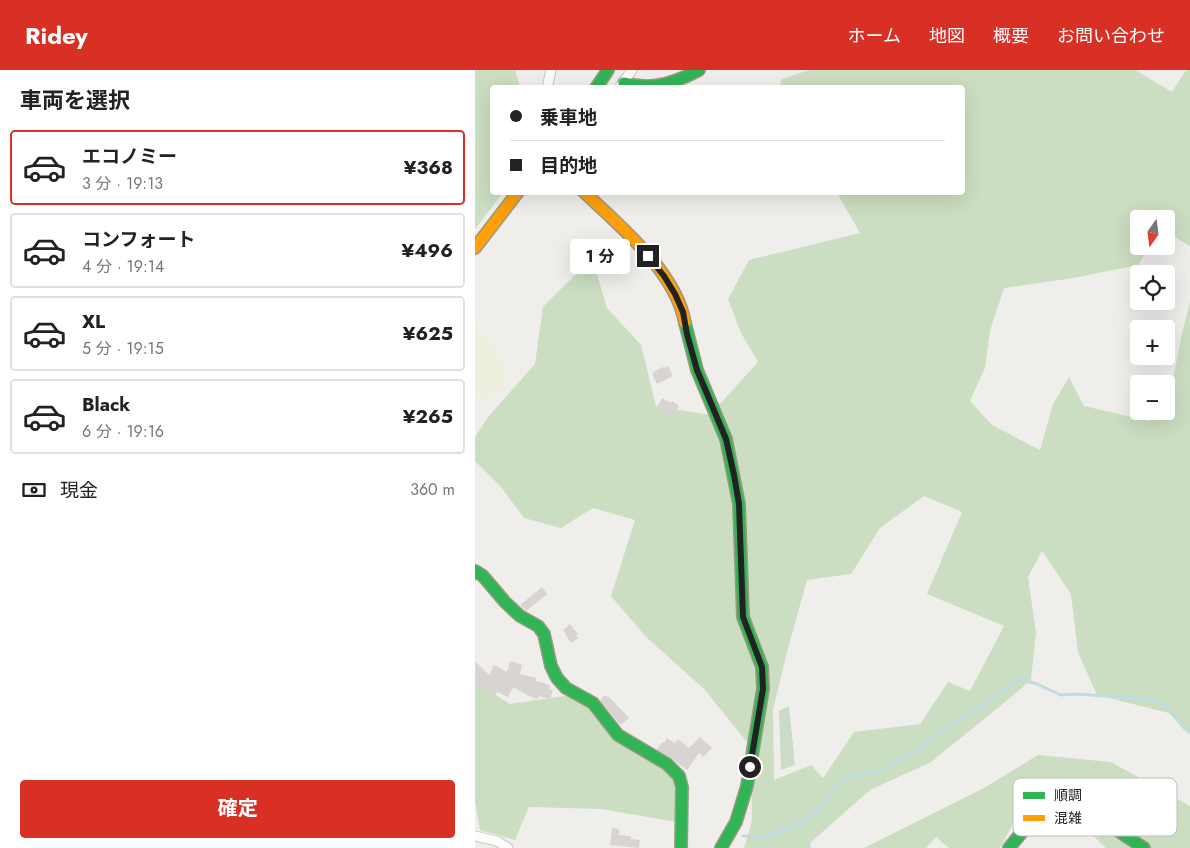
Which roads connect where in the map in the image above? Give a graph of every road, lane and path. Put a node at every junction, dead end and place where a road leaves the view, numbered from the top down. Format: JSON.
{"nodes":[{"id":1,"x":551,"y":70,"type":"edge"},
{"id":2,"x":608,"y":70,"type":"edge"},
{"id":3,"x":632,"y":70,"type":"edge"},
{"id":4,"x":699,"y":70,"type":"edge"},
{"id":5,"x":548,"y":85,"type":"edge"},
{"id":6,"x":598,"y":85,"type":"edge"},
{"id":7,"x":621,"y":85,"type":"edge"},
{"id":8,"x":664,"y":85,"type":"edge"},
{"id":9,"x":516,"y":195,"type":"edge"},
{"id":10,"x":588,"y":195,"type":"edge"},
{"id":11,"x":475,"y":248,"type":"edge"},
{"id":12,"x":475,"y":571,"type":"edge"},
{"id":13,"x":475,"y":836,"type":"edge"},
{"id":14,"x":1018,"y":836,"type":"edge"},
{"id":15,"x":1126,"y":836,"type":"edge"},
{"id":16,"x":509,"y":848,"type":"edge"},
{"id":17,"x":681,"y":848,"type":"edge"},
{"id":18,"x":721,"y":848,"type":"edge"},
{"id":19,"x":1009,"y":848,"type":"edge"},
{"id":20,"x":1144,"y":848,"type":"edge"}],
"edges":[{"from":1,"to":5,"type":"street"},
{"from":2,"to":6,"type":"street"},
{"from":3,"to":7,"type":"street"},
{"from":4,"to":8,"type":"street"},
{"from":9,"to":11,"type":"street"},
{"from":10,"to":18,"type":"street"},
{"from":12,"to":17,"type":"street"},
{"from":13,"to":16,"type":"street"},
{"from":14,"to":19,"type":"street"},
{"from":15,"to":20,"type":"street"}]}
